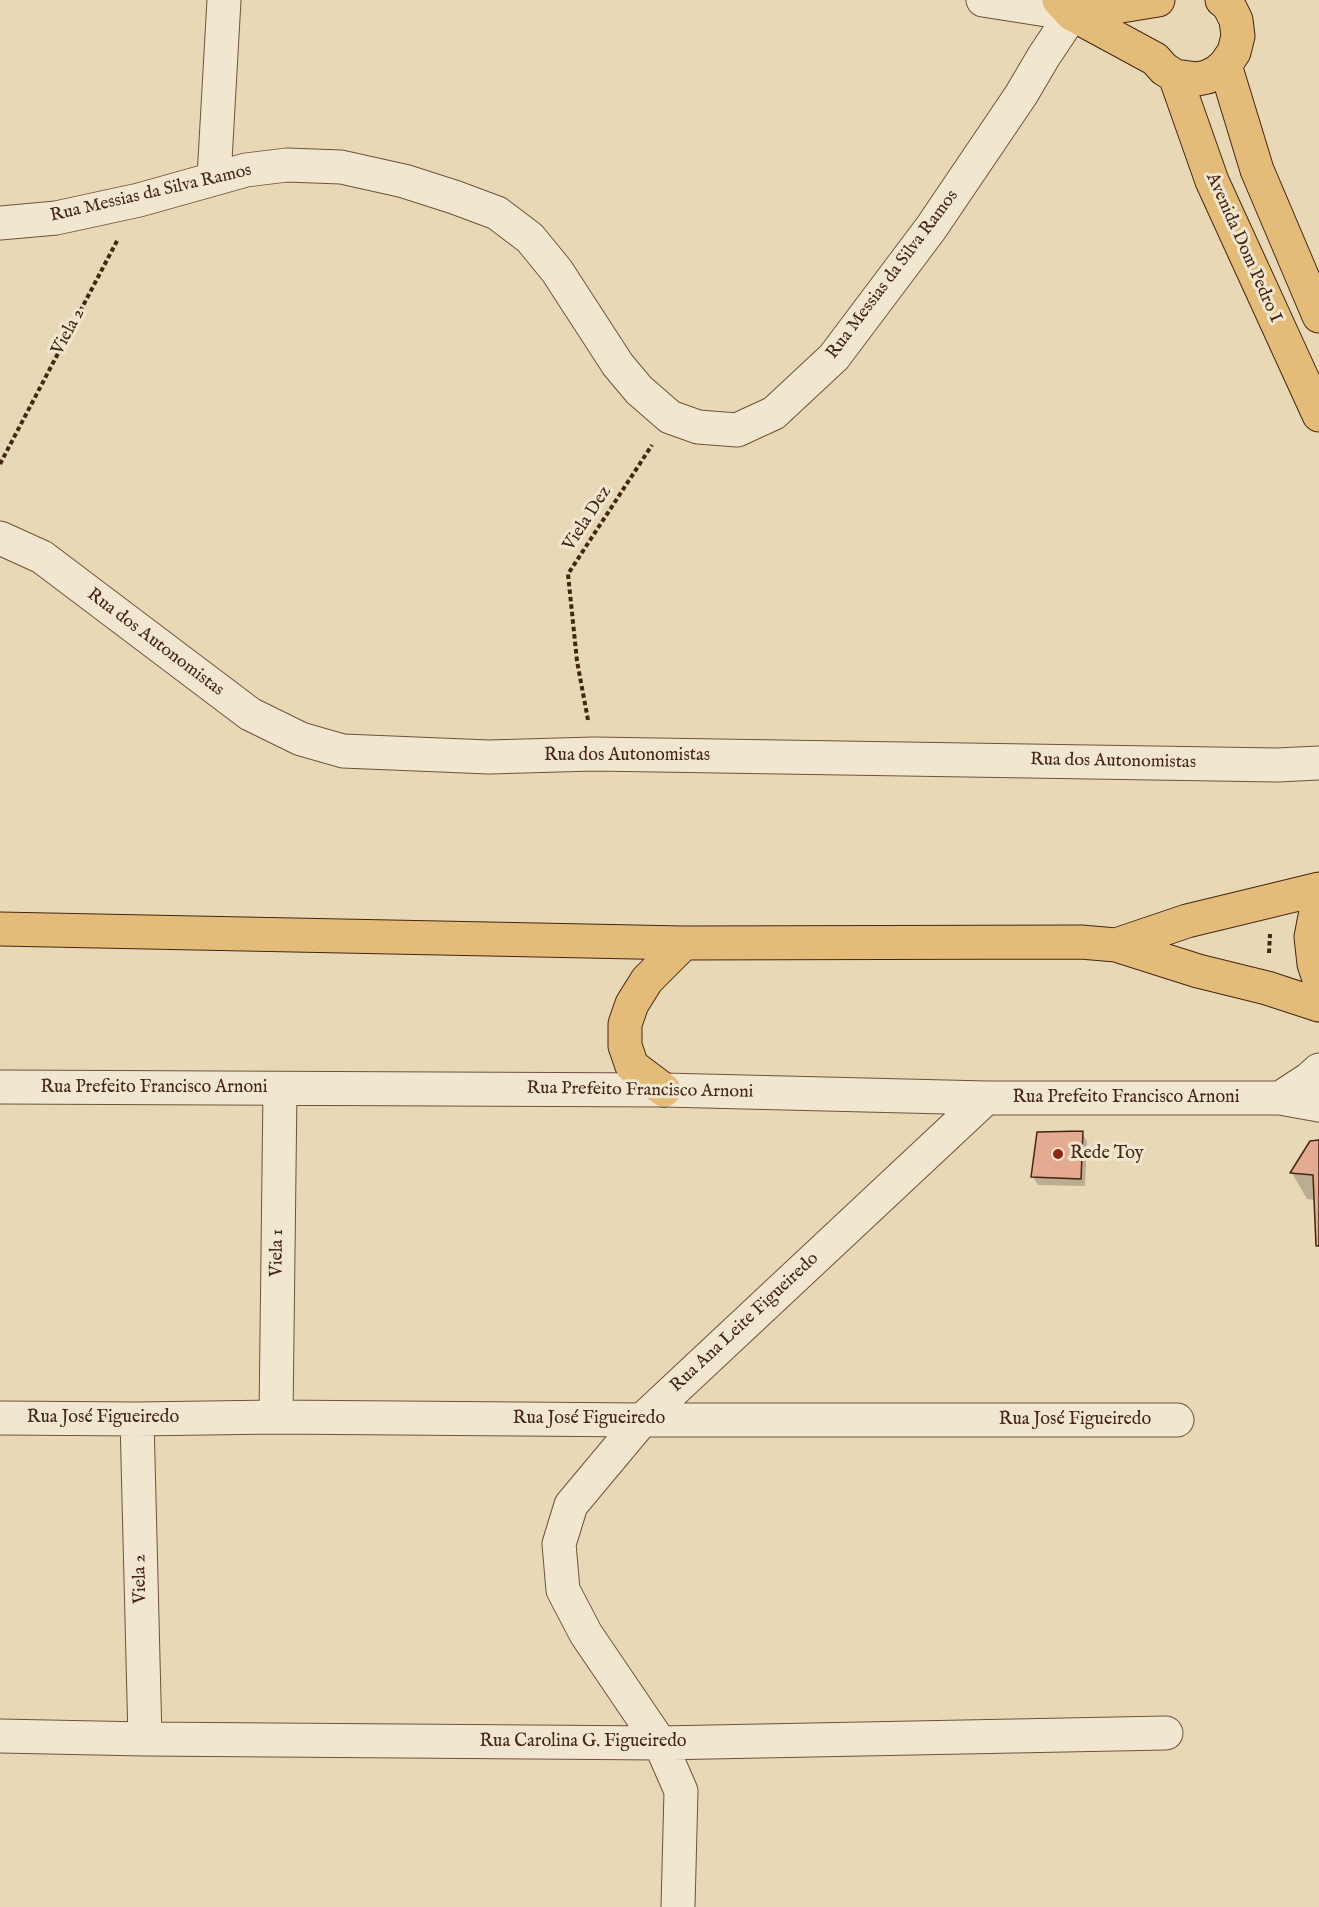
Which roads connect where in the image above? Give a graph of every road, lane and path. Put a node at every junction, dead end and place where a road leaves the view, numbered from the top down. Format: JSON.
{"nodes":[{"id":1,"x":224,"y":0,"type":"edge"},
{"id":2,"x":983,"y":0,"type":"edge"},
{"id":3,"x":1158,"y":0,"type":"edge"},
{"id":4,"x":1163,"y":0,"type":"edge"},
{"id":5,"x":1222,"y":0,"type":"edge"},
{"id":6,"x":1065,"y":7,"type":"edge"},
{"id":7,"x":1225,"y":65,"type":"junction"},
{"id":8,"x":1165,"y":68,"type":"junction"},
{"id":9,"x":214,"y":178,"type":"junction"},
{"id":10,"x":139,"y":200,"type":"junction"},
{"id":11,"x":0,"y":223,"type":"edge"},
{"id":12,"x":1319,"y":316,"type":"edge"},
{"id":13,"x":1319,"y":416,"type":"edge"},
{"id":14,"x":670,"y":417,"type":"junction"},
{"id":15,"x":0,"y":464,"type":"edge"},
{"id":16,"x":0,"y":538,"type":"edge"},
{"id":17,"x":594,"y":754,"type":"junction"},
{"id":18,"x":1319,"y":763,"type":"edge"},
{"id":19,"x":1319,"y":889,"type":"edge"},
{"id":20,"x":1271,"y":900,"type":"junction"},
{"id":21,"x":1319,"y":905,"type":"edge"},
{"id":22,"x":0,"y":929,"type":"edge"},
{"id":23,"x":684,"y":943,"type":"junction"},
{"id":24,"x":1116,"y":945,"type":"junction"},
{"id":25,"x":1319,"y":979,"type":"edge"},
{"id":26,"x":1267,"y":988,"type":"junction"},
{"id":27,"x":1319,"y":1005,"type":"edge"},
{"id":28,"x":1319,"y":1070,"type":"edge"},
{"id":29,"x":0,"y":1087,"type":"edge"},
{"id":30,"x":280,"y":1089,"type":"junction"},
{"id":31,"x":664,"y":1090,"type":"junction"},
{"id":32,"x":986,"y":1098,"type":"junction"},
{"id":33,"x":1280,"y":1098,"type":"junction"},
{"id":34,"x":1319,"y":1106,"type":"edge"},
{"id":35,"x":276,"y":1417,"type":"junction"},
{"id":36,"x":0,"y":1418,"type":"edge"},
{"id":37,"x":137,"y":1419,"type":"junction"},
{"id":38,"x":642,"y":1420,"type":"junction"},
{"id":39,"x":1177,"y":1420,"type":"dead end"},
{"id":40,"x":1166,"y":1733,"type":"dead end"},
{"id":41,"x":0,"y":1736,"type":"edge"},
{"id":42,"x":145,"y":1739,"type":"junction"},
{"id":43,"x":660,"y":1743,"type":"junction"},
{"id":44,"x":678,"y":1907,"type":"edge"}],
"edges":[{"from":1,"to":9,"type":"street"},
{"from":2,"to":6,"type":"street"},
{"from":3,"to":6,"type":"main road"},
{"from":4,"to":8,"type":"main road","name":"Avenida Dom Pedro I"},
{"from":5,"to":7,"type":"main road"},
{"from":6,"to":8,"type":"main road"},
{"from":6,"to":14,"type":"street","name":"Rua Messias da Silva Ramos"},
{"from":7,"to":8,"type":"main road"},
{"from":7,"to":12,"type":"main road"},
{"from":8,"to":13,"type":"main road","name":"Avenida Dom Pedro I"},
{"from":9,"to":10,"type":"street","name":"Rua Messias da Silva Ramos"},
{"from":9,"to":14,"type":"street","name":"Rua Messias da Silva Ramos"},
{"from":10,"to":11,"type":"street","name":"Rua Messias da Silva Ramos"},
{"from":10,"to":15,"type":"path","name":"Viela 2"},
{"from":14,"to":17,"type":"path","name":"Viela Dez"},
{"from":16,"to":17,"type":"street","name":"Rua dos Autonomistas"},
{"from":17,"to":18,"type":"street","name":"Rua dos Autonomistas"},
{"from":19,"to":20,"type":"main road"},
{"from":20,"to":24,"type":"main road"},
{"from":20,"to":26,"type":"path"},
{"from":21,"to":25,"type":"main road"},
{"from":22,"to":23,"type":"main road"},
{"from":23,"to":24,"type":"main road"},
{"from":23,"to":31,"type":"main road"},
{"from":24,"to":26,"type":"main road"},
{"from":26,"to":27,"type":"main road"},
{"from":28,"to":33,"type":"street"},
{"from":29,"to":30,"type":"street","name":"Rua Prefeito Francisco Arnoni"},
{"from":30,"to":31,"type":"street","name":"Rua Prefeito Francisco Arnoni"},
{"from":30,"to":35,"type":"street","name":"Viela 1"},
{"from":31,"to":32,"type":"street","name":"Rua Prefeito Francisco Arnoni"},
{"from":32,"to":33,"type":"street","name":"Rua Prefeito Francisco Arnoni"},
{"from":32,"to":38,"type":"street","name":"Rua Ana Leite Figueiredo"},
{"from":33,"to":34,"type":"street","name":"Rua Prefeito Francisco Arnoni"},
{"from":35,"to":37,"type":"street","name":"Rua José Figueiredo"},
{"from":35,"to":38,"type":"street","name":"Rua José Figueiredo"},
{"from":36,"to":37,"type":"street","name":"Rua José Figueiredo"},
{"from":37,"to":42,"type":"street","name":"Viela 2"},
{"from":38,"to":39,"type":"street","name":"Rua José Figueiredo"},
{"from":38,"to":43,"type":"street","name":"Rua Ana Leite Figueiredo"},
{"from":40,"to":43,"type":"street","name":"Rua Carolina G. Figueiredo"},
{"from":41,"to":42,"type":"street","name":"Rua Carolina G. Figueiredo"},
{"from":42,"to":43,"type":"street","name":"Rua Carolina G. Figueiredo"},
{"from":43,"to":44,"type":"street","name":"Rua Ana Leite Figueiredo"}]}
